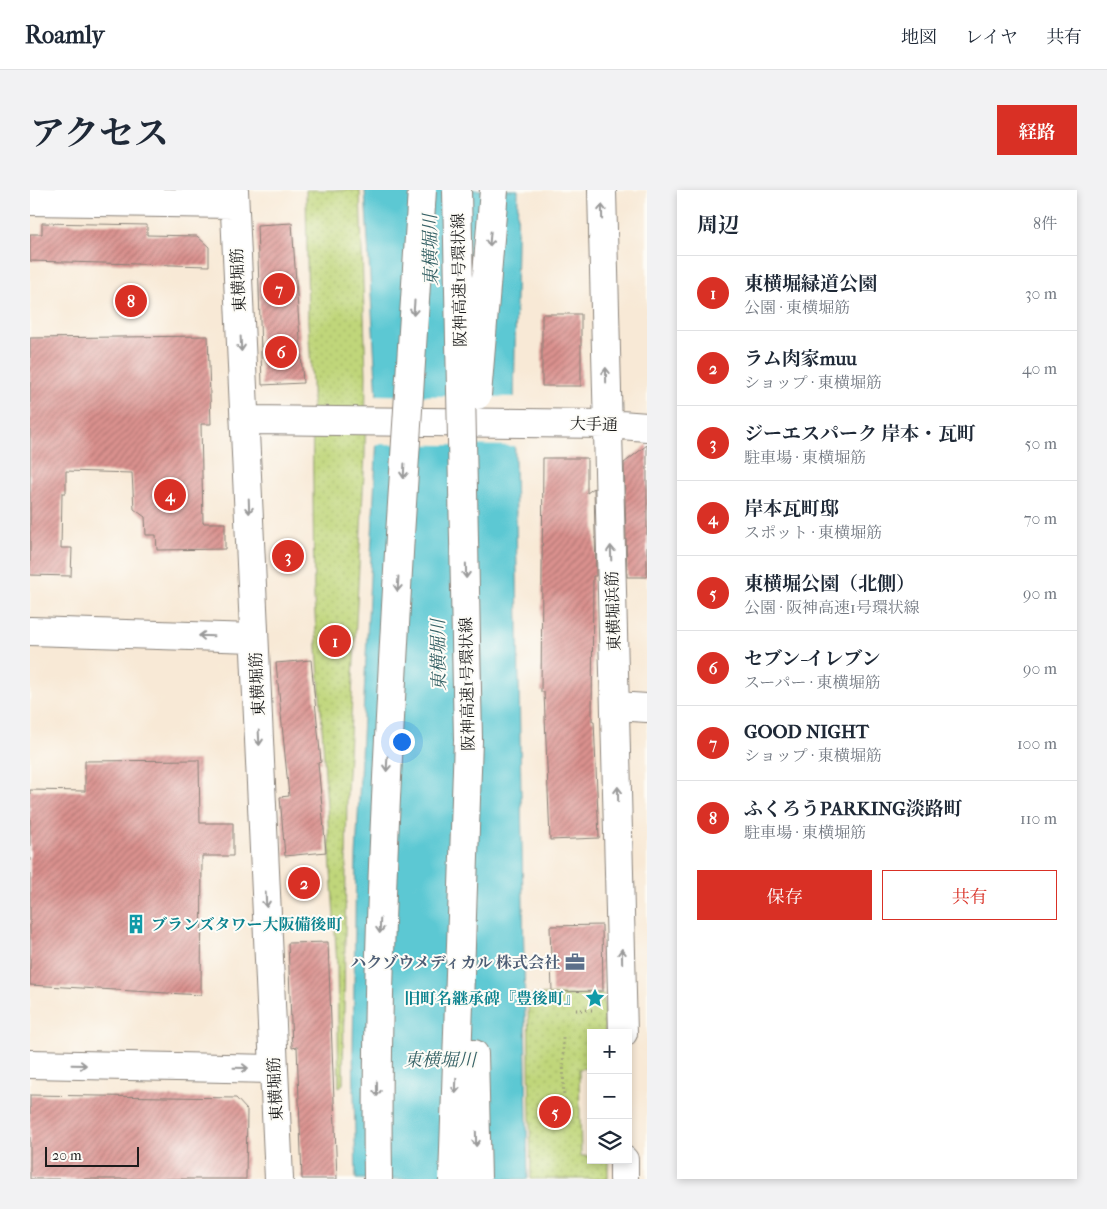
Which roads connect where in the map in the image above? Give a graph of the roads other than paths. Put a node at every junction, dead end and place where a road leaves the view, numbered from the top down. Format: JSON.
{"nodes":[{"id":1,"x":422,"y":190,"type":"edge"},
{"id":2,"x":457,"y":190,"type":"edge"},
{"id":3,"x":494,"y":190,"type":"edge"},
{"id":4,"x":602,"y":190,"type":"edge"},
{"id":5,"x":234,"y":197,"type":"edge"},
{"id":6,"x":30,"y":201,"type":"edge"},
{"id":7,"x":245,"y":420,"type":"junction"},
{"id":8,"x":607,"y":424,"type":"junction"},
{"id":9,"x":647,"y":427,"type":"edge"},
{"id":10,"x":465,"y":540,"type":"junction"},
{"id":11,"x":30,"y":631,"type":"edge"},
{"id":12,"x":254,"y":638,"type":"junction"},
{"id":13,"x":616,"y":706,"type":"junction"},
{"id":14,"x":647,"y":708,"type":"edge"},
{"id":15,"x":468,"y":740,"type":"junction"},
{"id":16,"x":623,"y":1007,"type":"edge"},
{"id":17,"x":623,"y":1029,"type":"edge"},
{"id":18,"x":30,"y":1064,"type":"edge"},
{"id":19,"x":274,"y":1069,"type":"junction"},
{"id":20,"x":624,"y":1164,"type":"edge"},
{"id":21,"x":279,"y":1179,"type":"edge"},
{"id":22,"x":378,"y":1179,"type":"edge"},
{"id":23,"x":453,"y":1179,"type":"edge"},
{"id":24,"x":477,"y":1179,"type":"edge"},
{"id":25,"x":624,"y":1179,"type":"edge"}],
"edges":[{"from":1,"to":22,"type":"main road","one_way":true,"bridge":true},
{"from":2,"to":10,"type":"main road","name":"阪神高速1号環状線","bridge":true},
{"from":3,"to":10,"type":"main road","one_way":true,"bridge":true},
{"from":8,"to":4,"type":"main road","name":"東横堀浜筋","one_way":true},
{"from":5,"to":6,"type":"main road"},
{"from":5,"to":7,"type":"main road","name":"東横堀筋","one_way":true},
{"from":7,"to":8,"type":"main road","name":"大手通","bridge":true},
{"from":7,"to":12,"type":"main road","name":"東横堀筋","one_way":true},
{"from":8,"to":9,"type":"main road","name":"大手通"},
{"from":13,"to":8,"type":"main road","name":"東横堀浜筋","one_way":true},
{"from":10,"to":15,"type":"main road","name":"阪神高速1号環状線","one_way":true,"bridge":true},
{"from":12,"to":11,"type":"main road","one_way":true},
{"from":12,"to":19,"type":"main road","name":"東横堀筋","one_way":true},
{"from":13,"to":14,"type":"main road"},
{"from":16,"to":13,"type":"main road","name":"東横堀浜筋","one_way":true},
{"from":15,"to":23,"type":"main road","one_way":true},
{"from":15,"to":24,"type":"main road","name":"阪神高速1号環状線","one_way":true},
{"from":16,"to":17,"type":"main road","name":"東横堀浜筋"},
{"from":18,"to":19,"type":"main road","one_way":true},
{"from":19,"to":21,"type":"main road","name":"東横堀筋"},
{"from":20,"to":25,"type":"main road"}]}
